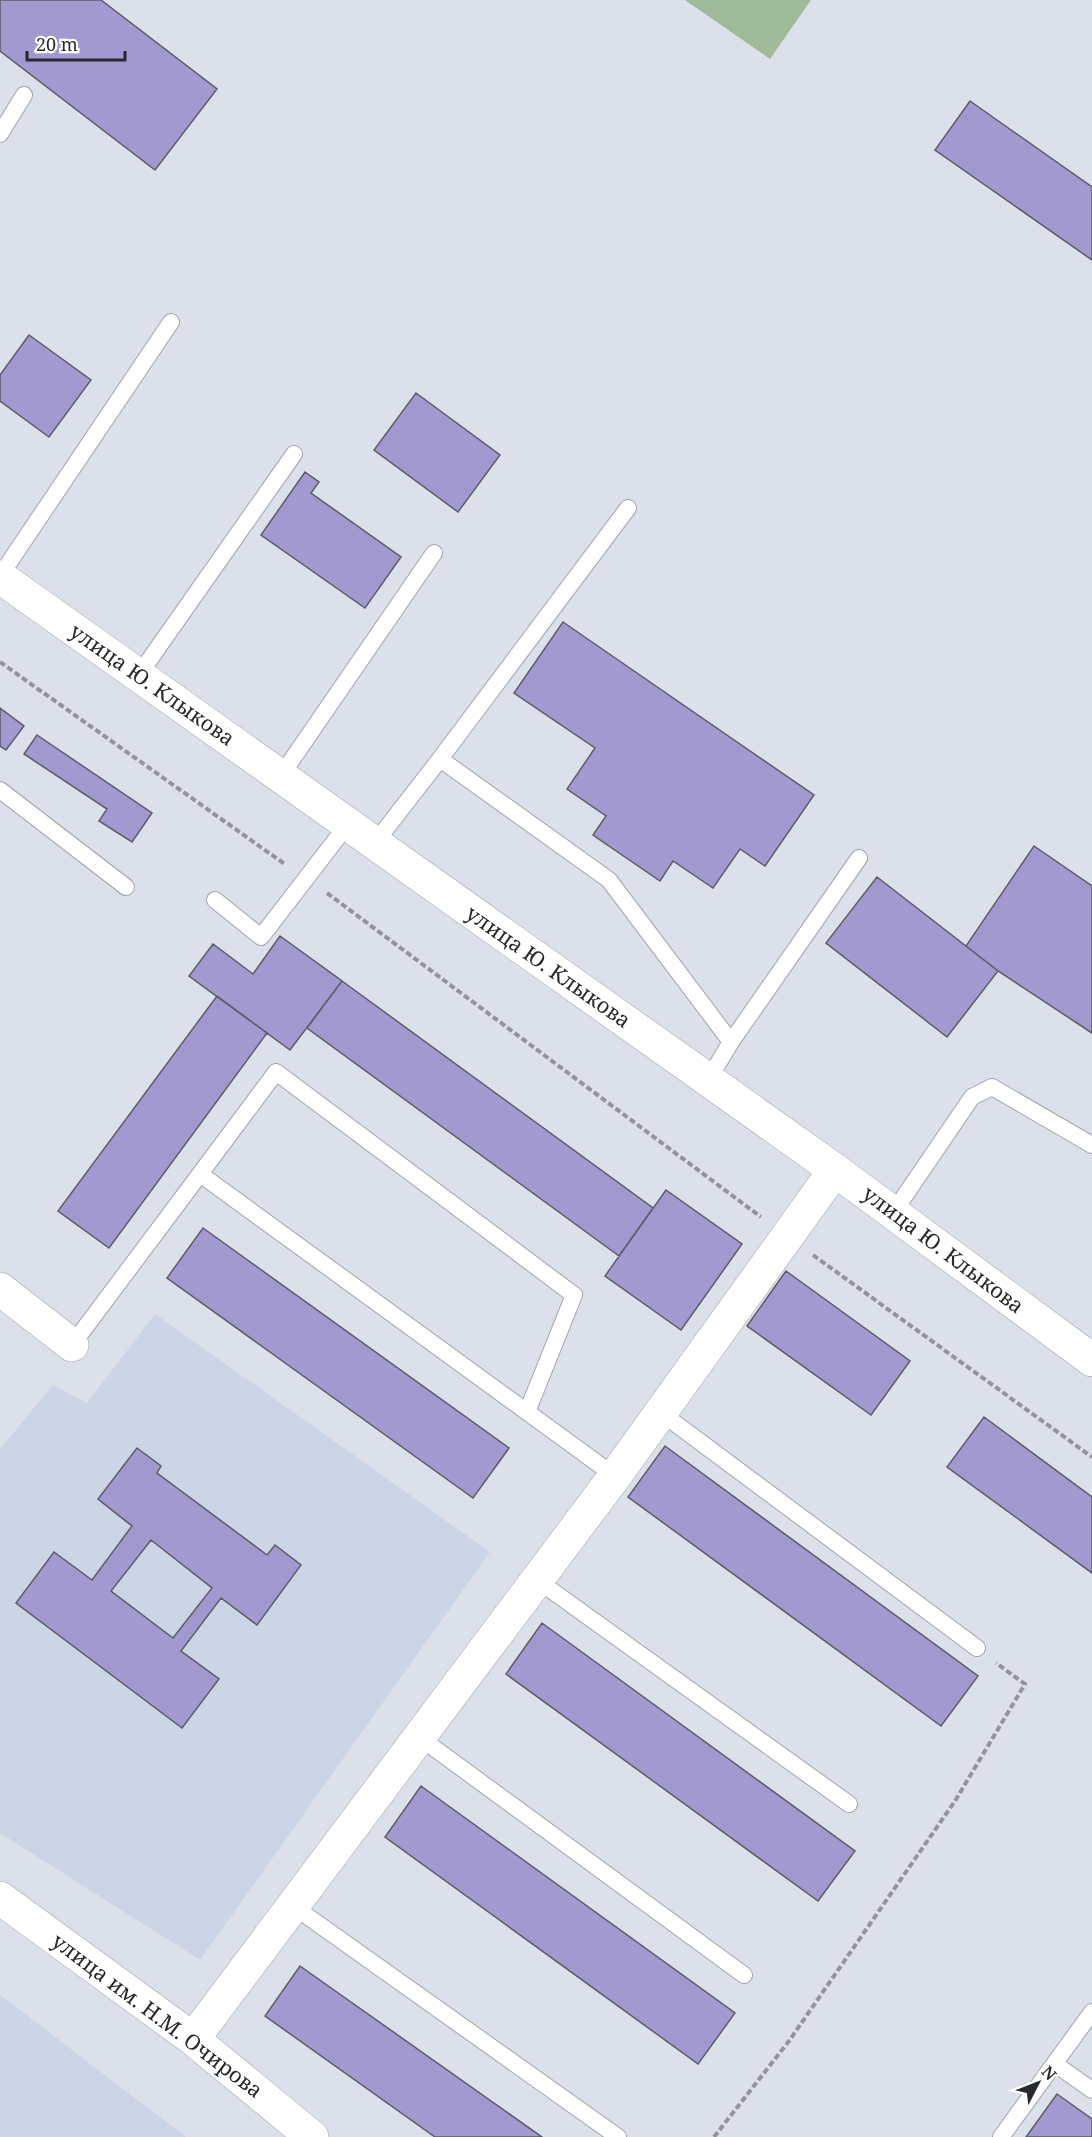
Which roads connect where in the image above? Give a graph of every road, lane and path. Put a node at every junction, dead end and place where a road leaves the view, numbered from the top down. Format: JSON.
{"nodes":[{"id":1,"x":24,"y":95,"type":"dead end"},
{"id":2,"x":0,"y":135,"type":"edge"},
{"id":3,"x":171,"y":322,"type":"dead end"},
{"id":4,"x":294,"y":454,"type":"dead end"},
{"id":5,"x":627,"y":508,"type":"dead end"},
{"id":6,"x":434,"y":553,"type":"dead end"},
{"id":7,"x":0,"y":576,"type":"edge"},
{"id":8,"x":0,"y":662,"type":"edge"},
{"id":9,"x":138,"y":676,"type":"junction"},
{"id":10,"x":440,"y":759,"type":"junction"},
{"id":11,"x":280,"y":777,"type":"junction"},
{"id":12,"x":0,"y":790,"type":"edge"},
{"id":13,"x":348,"y":825,"type":"junction"},
{"id":14,"x":374,"y":844,"type":"junction"},
{"id":15,"x":859,"y":858,"type":"dead end"},
{"id":16,"x":306,"y":878,"type":"junction"},
{"id":17,"x":126,"y":887,"type":"dead end"},
{"id":18,"x":214,"y":900,"type":"dead end"},
{"id":19,"x":731,"y":1042,"type":"junction"},
{"id":20,"x":708,"y":1080,"type":"junction"},
{"id":21,"x":1092,"y":1145,"type":"edge"},
{"id":22,"x":834,"y":1170,"type":"junction"},
{"id":23,"x":200,"y":1174,"type":"junction"},
{"id":24,"x":893,"y":1213,"type":"junction"},
{"id":25,"x":787,"y":1236,"type":"junction"},
{"id":26,"x":0,"y":1289,"type":"edge"},
{"id":27,"x":72,"y":1345,"type":"joint"},
{"id":28,"x":1092,"y":1360,"type":"edge"},
{"id":29,"x":527,"y":1412,"type":"junction"},
{"id":30,"x":660,"y":1412,"type":"junction"},
{"id":31,"x":1092,"y":1457,"type":"edge"},
{"id":32,"x":615,"y":1476,"type":"junction"},
{"id":33,"x":537,"y":1580,"type":"junction"},
{"id":34,"x":976,"y":1648,"type":"joint"},
{"id":35,"x":419,"y":1737,"type":"junction"},
{"id":36,"x":849,"y":1804,"type":"dead end"},
{"id":37,"x":0,"y":1898,"type":"edge"},
{"id":38,"x":293,"y":1906,"type":"junction"},
{"id":39,"x":744,"y":1975,"type":"dead end"},
{"id":40,"x":1092,"y":2012,"type":"edge"},
{"id":41,"x":193,"y":2039,"type":"junction"},
{"id":42,"x":1055,"y":2064,"type":"junction"},
{"id":43,"x":1092,"y":2090,"type":"edge"},
{"id":44,"x":312,"y":2137,"type":"edge"},
{"id":45,"x":618,"y":2137,"type":"edge"},
{"id":46,"x":714,"y":2137,"type":"edge"},
{"id":47,"x":1001,"y":2137,"type":"edge"}],
"edges":[{"from":1,"to":2,"type":"lane"},
{"from":3,"to":7,"type":"lane"},
{"from":4,"to":9,"type":"lane"},
{"from":5,"to":10,"type":"lane"},
{"from":6,"to":11,"type":"lane"},
{"from":7,"to":9,"type":"street","name":"улица Ю. Клыкова"},
{"from":8,"to":16,"type":"path"},
{"from":9,"to":11,"type":"street","name":"улица Ю. Клыкова"},
{"from":10,"to":14,"type":"lane"},
{"from":10,"to":19,"type":"lane"},
{"from":11,"to":13,"type":"street","name":"улица Ю. Клыкова"},
{"from":12,"to":17,"type":"lane"},
{"from":13,"to":14,"type":"street","name":"улица Ю. Клыкова"},
{"from":13,"to":16,"type":"lane"},
{"from":14,"to":20,"type":"street","name":"улица Ю. Клыкова"},
{"from":15,"to":19,"type":"lane"},
{"from":16,"to":18,"type":"lane"},
{"from":16,"to":25,"type":"path"},
{"from":19,"to":20,"type":"lane"},
{"from":20,"to":22,"type":"street","name":"улица Ю. Клыкова"},
{"from":21,"to":24,"type":"lane"},
{"from":22,"to":24,"type":"street","name":"улица Ю. Клыкова"},
{"from":22,"to":25,"type":"street"},
{"from":23,"to":27,"type":"lane"},
{"from":23,"to":29,"type":"lane"},
{"from":23,"to":29,"type":"lane"},
{"from":24,"to":28,"type":"street","name":"улица Ю. Клыкова"},
{"from":25,"to":30,"type":"street"},
{"from":25,"to":31,"type":"path"},
{"from":26,"to":27,"type":"street"},
{"from":29,"to":32,"type":"lane"},
{"from":30,"to":32,"type":"street"},
{"from":30,"to":34,"type":"lane"},
{"from":32,"to":33,"type":"street"},
{"from":33,"to":35,"type":"street"},
{"from":33,"to":36,"type":"lane"},
{"from":34,"to":46,"type":"path"},
{"from":35,"to":38,"type":"street"},
{"from":35,"to":39,"type":"lane"},
{"from":37,"to":41,"type":"street","name":"улица им. Н.М. Очирова"},
{"from":38,"to":41,"type":"street"},
{"from":38,"to":45,"type":"lane"},
{"from":40,"to":42,"type":"lane"},
{"from":41,"to":44,"type":"street","name":"улица им. Н.М. Очирова"},
{"from":42,"to":43,"type":"lane"},
{"from":42,"to":47,"type":"lane"}]}
